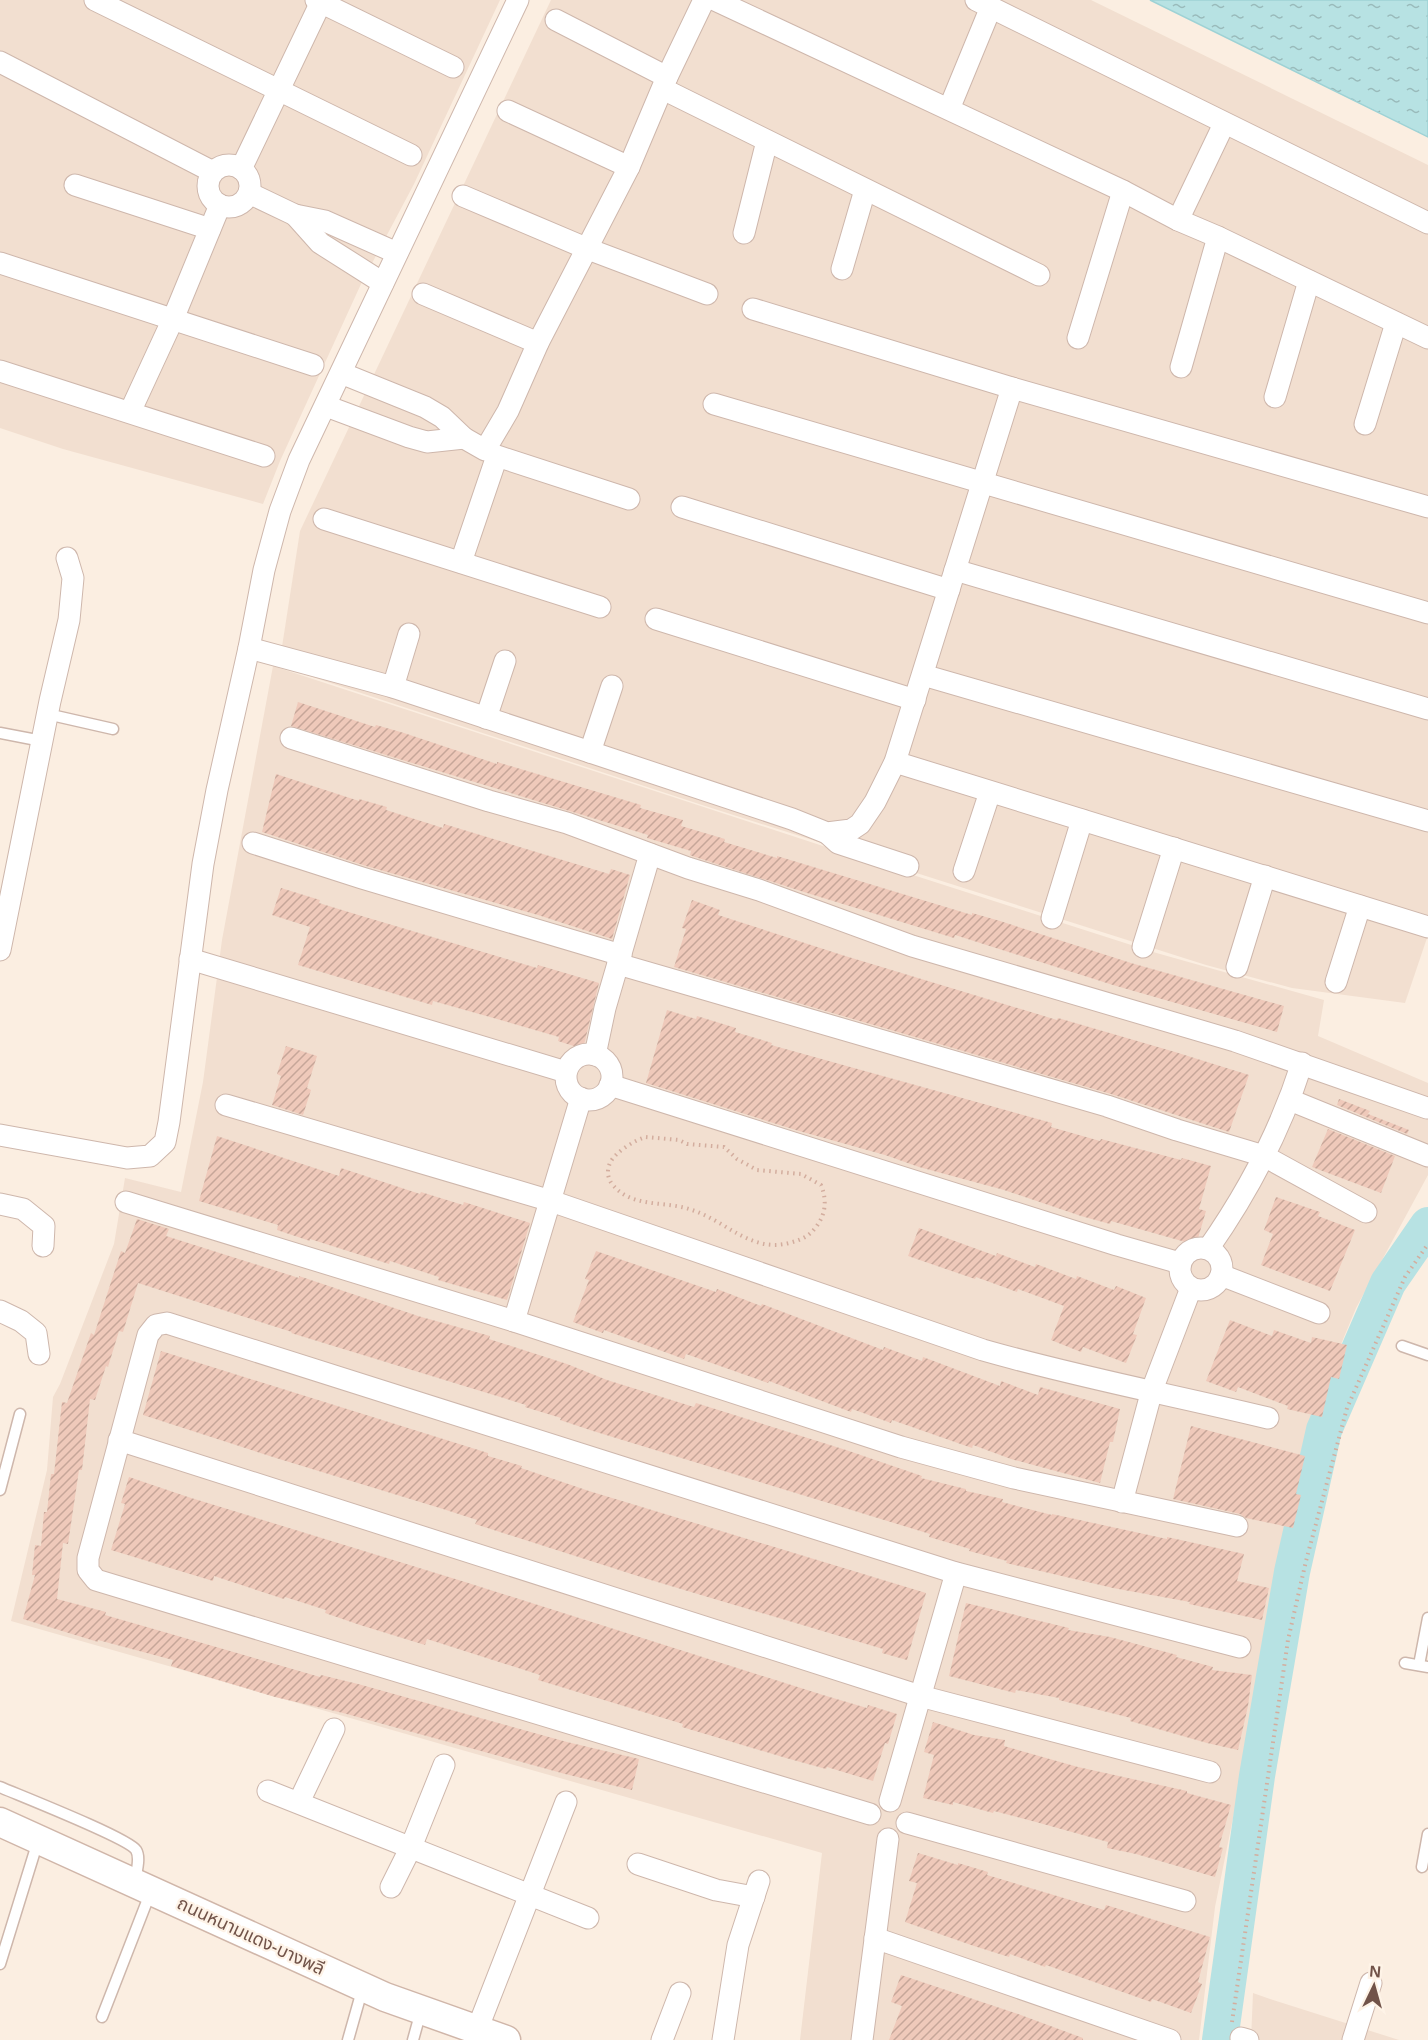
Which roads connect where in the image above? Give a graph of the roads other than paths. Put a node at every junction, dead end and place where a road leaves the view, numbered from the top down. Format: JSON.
{"nodes":[{"id":1,"x":95,"y":0,"type":"edge"},
{"id":2,"x":518,"y":0,"type":"edge"},
{"id":3,"x":704,"y":0,"type":"edge"},
{"id":4,"x":715,"y":0,"type":"edge"},
{"id":5,"x":320,"y":1,"type":"edge"},
{"id":6,"x":983,"y":4,"type":"edge"},
{"id":7,"x":556,"y":20,"type":"dead end"},
{"id":8,"x":0,"y":62,"type":"edge"},
{"id":9,"x":453,"y":67,"type":"dead end"},
{"id":10,"x":665,"y":83,"type":"junction"},
{"id":11,"x":280,"y":90,"type":"junction"},
{"id":12,"x":949,"y":109,"type":"junction"},
{"id":13,"x":508,"y":111,"type":"dead end"},
{"id":14,"x":1224,"y":124,"type":"junction"},
{"id":15,"x":767,"y":141,"type":"junction"},
{"id":16,"x":411,"y":155,"type":"dead end"},
{"id":17,"x":629,"y":167,"type":"junction"},
{"id":18,"x":241,"y":169,"type":"junction"},
{"id":19,"x":213,"y":172,"type":"junction"},
{"id":20,"x":75,"y":185,"type":"dead end"},
{"id":21,"x":865,"y":190,"type":"junction"},
{"id":22,"x":1123,"y":191,"type":"junction"},
{"id":23,"x":249,"y":193,"type":"junction"},
{"id":24,"x":463,"y":196,"type":"dead end"},
{"id":25,"x":220,"y":205,"type":"junction"},
{"id":26,"x":295,"y":215,"type":"junction"},
{"id":27,"x":1178,"y":220,"type":"junction"},
{"id":28,"x":1428,"y":223,"type":"edge"},
{"id":29,"x":210,"y":229,"type":"junction"},
{"id":30,"x":744,"y":233,"type":"dead end"},
{"id":31,"x":1218,"y":237,"type":"junction"},
{"id":32,"x":588,"y":249,"type":"junction"},
{"id":33,"x":397,"y":253,"type":"junction"},
{"id":34,"x":0,"y":263,"type":"edge"},
{"id":35,"x":842,"y":269,"type":"dead end"},
{"id":36,"x":1039,"y":275,"type":"dead end"},
{"id":37,"x":1309,"y":281,"type":"junction"},
{"id":38,"x":383,"y":283,"type":"junction"},
{"id":39,"x":423,"y":294,"type":"dead end"},
{"id":40,"x":706,"y":294,"type":"dead end"},
{"id":41,"x":753,"y":309,"type":"dead end"},
{"id":42,"x":173,"y":320,"type":"junction"},
{"id":43,"x":1396,"y":323,"type":"junction"},
{"id":44,"x":1078,"y":338,"type":"dead end"},
{"id":45,"x":1428,"y":338,"type":"edge"},
{"id":46,"x":538,"y":343,"type":"junction"},
{"id":47,"x":313,"y":365,"type":"dead end"},
{"id":48,"x":1181,"y":367,"type":"dead end"},
{"id":49,"x":0,"y":371,"type":"edge"},
{"id":50,"x":341,"y":373,"type":"junction"},
{"id":51,"x":1012,"y":388,"type":"junction"},
{"id":52,"x":1275,"y":397,"type":"dead end"},
{"id":53,"x":714,"y":404,"type":"dead end"},
{"id":54,"x":326,"y":406,"type":"junction"},
{"id":55,"x":130,"y":412,"type":"junction"},
{"id":56,"x":1365,"y":424,"type":"dead end"},
{"id":57,"x":464,"y":438,"type":"junction"},
{"id":58,"x":491,"y":453,"type":"junction"},
{"id":59,"x":264,"y":456,"type":"dead end"},
{"id":60,"x":982,"y":484,"type":"junction"},
{"id":61,"x":629,"y":500,"type":"dead end"},
{"id":62,"x":682,"y":507,"type":"dead end"},
{"id":63,"x":1428,"y":507,"type":"edge"},
{"id":64,"x":324,"y":519,"type":"dead end"},
{"id":65,"x":67,"y":558,"type":"dead end"},
{"id":66,"x":461,"y":562,"type":"junction"},
{"id":67,"x":952,"y":580,"type":"junction"},
{"id":68,"x":600,"y":607,"type":"dead end"},
{"id":69,"x":1428,"y":613,"type":"edge"},
{"id":70,"x":657,"y":619,"type":"dead end"},
{"id":71,"x":409,"y":634,"type":"dead end"},
{"id":72,"x":249,"y":648,"type":"junction"},
{"id":73,"x":505,"y":662,"type":"dead end"},
{"id":74,"x":923,"y":675,"type":"junction"},
{"id":75,"x":612,"y":686,"type":"dead end"},
{"id":76,"x":393,"y":687,"type":"junction"},
{"id":77,"x":915,"y":700,"type":"junction"},
{"id":78,"x":1428,"y":709,"type":"edge"},
{"id":79,"x":47,"y":714,"type":"junction"},
{"id":80,"x":486,"y":718,"type":"junction"},
{"id":81,"x":113,"y":729,"type":"dead end"},
{"id":82,"x":0,"y":733,"type":"edge"},
{"id":83,"x":291,"y":738,"type":"dead end"},
{"id":84,"x":42,"y":741,"type":"junction"},
{"id":85,"x":590,"y":752,"type":"junction"},
{"id":86,"x":895,"y":762,"type":"junction"},
{"id":87,"x":990,"y":792,"type":"junction"},
{"id":88,"x":1082,"y":820,"type":"junction"},
{"id":89,"x":1428,"y":821,"type":"edge"},
{"id":90,"x":827,"y":833,"type":"junction"},
{"id":91,"x":253,"y":843,"type":"dead end"},
{"id":92,"x":1174,"y":848,"type":"junction"},
{"id":93,"x":651,"y":854,"type":"junction"},
{"id":94,"x":908,"y":866,"type":"dead end"},
{"id":95,"x":964,"y":872,"type":"dead end"},
{"id":96,"x":1265,"y":876,"type":"junction"},
{"id":97,"x":1360,"y":906,"type":"junction"},
{"id":98,"x":1052,"y":918,"type":"dead end"},
{"id":99,"x":1428,"y":927,"type":"edge"},
{"id":100,"x":1143,"y":947,"type":"dead end"},
{"id":101,"x":0,"y":950,"type":"edge"},
{"id":102,"x":190,"y":959,"type":"junction"},
{"id":103,"x":619,"y":960,"type":"junction"},
{"id":104,"x":1237,"y":967,"type":"dead end"},
{"id":105,"x":1336,"y":982,"type":"dead end"},
{"id":106,"x":595,"y":1055,"type":"junction"},
{"id":107,"x":1302,"y":1063,"type":"junction"},
{"id":108,"x":566,"y":1072,"type":"junction"},
{"id":109,"x":610,"y":1085,"type":"junction"},
{"id":110,"x":581,"y":1098,"type":"junction"},
{"id":111,"x":1290,"y":1100,"type":"junction"},
{"id":112,"x":226,"y":1105,"type":"dead end"},
{"id":113,"x":1427,"y":1108,"type":"edge"},
{"id":114,"x":0,"y":1135,"type":"edge"},
{"id":115,"x":1264,"y":1155,"type":"junction"},
{"id":116,"x":1428,"y":1156,"type":"edge"},
{"id":117,"x":551,"y":1201,"type":"junction"},
{"id":118,"x":126,"y":1202,"type":"dead end"},
{"id":119,"x":0,"y":1204,"type":"edge"},
{"id":120,"x":1366,"y":1212,"type":"dead end"},
{"id":121,"x":43,"y":1246,"type":"dead end"},
{"id":122,"x":1208,"y":1250,"type":"junction"},
{"id":123,"x":1180,"y":1263,"type":"junction"},
{"id":124,"x":1221,"y":1275,"type":"junction"},
{"id":125,"x":1191,"y":1288,"type":"junction"},
{"id":126,"x":0,"y":1311,"type":"edge"},
{"id":127,"x":1320,"y":1313,"type":"dead end"},
{"id":128,"x":514,"y":1321,"type":"junction"},
{"id":129,"x":1402,"y":1346,"type":"dead end"},
{"id":130,"x":39,"y":1354,"type":"dead end"},
{"id":131,"x":1428,"y":1355,"type":"edge"},
{"id":132,"x":1152,"y":1390,"type":"junction"},
{"id":133,"x":20,"y":1414,"type":"dead end"},
{"id":134,"x":1268,"y":1418,"type":"dead end"},
{"id":135,"x":119,"y":1440,"type":"junction"},
{"id":136,"x":0,"y":1490,"type":"edge"},
{"id":137,"x":1122,"y":1502,"type":"junction"},
{"id":138,"x":1237,"y":1526,"type":"dead end"},
{"id":139,"x":956,"y":1573,"type":"junction"},
{"id":140,"x":1428,"y":1618,"type":"edge"},
{"id":141,"x":1240,"y":1647,"type":"dead end"},
{"id":142,"x":1405,"y":1663,"type":"dead end"},
{"id":143,"x":1423,"y":1666,"type":"edge"},
{"id":144,"x":920,"y":1696,"type":"junction"},
{"id":145,"x":334,"y":1729,"type":"dead end"},
{"id":146,"x":444,"y":1765,"type":"dead end"},
{"id":147,"x":1210,"y":1772,"type":"dead end"},
{"id":148,"x":0,"y":1787,"type":"edge"},
{"id":149,"x":268,"y":1791,"type":"dead end"},
{"id":150,"x":890,"y":1801,"type":"junction"},
{"id":151,"x":298,"y":1802,"type":"junction"},
{"id":152,"x":566,"y":1802,"type":"dead end"},
{"id":153,"x":870,"y":1814,"type":"junction"},
{"id":154,"x":0,"y":1822,"type":"edge"},
{"id":155,"x":907,"y":1823,"type":"junction"},
{"id":156,"x":1428,"y":1834,"type":"edge"},
{"id":157,"x":39,"y":1839,"type":"junction"},
{"id":158,"x":888,"y":1839,"type":"junction"},
{"id":159,"x":411,"y":1847,"type":"junction"},
{"id":160,"x":638,"y":1864,"type":"dead end"},
{"id":161,"x":1422,"y":1867,"type":"dead end"},
{"id":162,"x":143,"y":1887,"type":"junction"},
{"id":163,"x":391,"y":1887,"type":"dead end"},
{"id":164,"x":530,"y":1895,"type":"junction"},
{"id":165,"x":1185,"y":1901,"type":"dead end"},
{"id":166,"x":588,"y":1918,"type":"dead end"},
{"id":167,"x":875,"y":1938,"type":"junction"},
{"id":168,"x":0,"y":1964,"type":"edge"},
{"id":169,"x":1371,"y":1983,"type":"dead end"},
{"id":170,"x":363,"y":1986,"type":"junction"},
{"id":171,"x":680,"y":1993,"type":"dead end"},
{"id":172,"x":422,"y":2010,"type":"junction"},
{"id":173,"x":102,"y":2017,"type":"dead end"},
{"id":174,"x":477,"y":2030,"type":"junction"},
{"id":175,"x":348,"y":2040,"type":"edge"},
{"id":176,"x":413,"y":2040,"type":"edge"},
{"id":177,"x":507,"y":2040,"type":"edge"},
{"id":178,"x":662,"y":2040,"type":"edge"},
{"id":179,"x":723,"y":2040,"type":"edge"},
{"id":180,"x":862,"y":2040,"type":"edge"},
{"id":181,"x":1170,"y":2040,"type":"edge"},
{"id":182,"x":1353,"y":2040,"type":"edge"}],
"edges":[{"from":1,"to":11,"type":"street"},
{"from":2,"to":33,"type":"street"},
{"from":3,"to":10,"type":"street"},
{"from":4,"to":12,"type":"street"},
{"from":5,"to":9,"type":"street"},
{"from":5,"to":11,"type":"street"},
{"from":6,"to":12,"type":"street"},
{"from":6,"to":14,"type":"street"},
{"from":7,"to":10,"type":"street"},
{"from":8,"to":19,"type":"street"},
{"from":10,"to":15,"type":"street"},
{"from":10,"to":17,"type":"street"},
{"from":11,"to":16,"type":"street"},
{"from":11,"to":18,"type":"street"},
{"from":12,"to":22,"type":"street"},
{"from":13,"to":17,"type":"street"},
{"from":14,"to":27,"type":"street"},
{"from":14,"to":28,"type":"street"},
{"from":15,"to":21,"type":"street"},
{"from":15,"to":30,"type":"street"},
{"from":17,"to":32,"type":"street"},
{"from":18,"to":19,"type":"street"},
{"from":18,"to":23,"type":"street"},
{"from":19,"to":25,"type":"street"},
{"from":20,"to":29,"type":"street"},
{"from":21,"to":35,"type":"street"},
{"from":21,"to":36,"type":"street"},
{"from":22,"to":27,"type":"street"},
{"from":22,"to":44,"type":"street"},
{"from":23,"to":25,"type":"street"},
{"from":23,"to":26,"type":"street"},
{"from":24,"to":32,"type":"street"},
{"from":25,"to":29,"type":"street"},
{"from":26,"to":33,"type":"street"},
{"from":26,"to":38,"type":"street"},
{"from":27,"to":31,"type":"street"},
{"from":29,"to":42,"type":"street"},
{"from":31,"to":37,"type":"street"},
{"from":31,"to":48,"type":"street"},
{"from":32,"to":40,"type":"street"},
{"from":32,"to":46,"type":"street"},
{"from":33,"to":38,"type":"street"},
{"from":34,"to":42,"type":"street"},
{"from":37,"to":43,"type":"street"},
{"from":37,"to":52,"type":"street"},
{"from":38,"to":50,"type":"street"},
{"from":39,"to":46,"type":"street"},
{"from":41,"to":51,"type":"street"},
{"from":42,"to":47,"type":"street"},
{"from":42,"to":55,"type":"street"},
{"from":43,"to":45,"type":"street"},
{"from":43,"to":56,"type":"street"},
{"from":46,"to":58,"type":"street"},
{"from":49,"to":55,"type":"street"},
{"from":50,"to":54,"type":"street"},
{"from":50,"to":57,"type":"street"},
{"from":51,"to":60,"type":"street"},
{"from":51,"to":63,"type":"street"},
{"from":53,"to":60,"type":"street"},
{"from":54,"to":57,"type":"street"},
{"from":54,"to":72,"type":"street"},
{"from":55,"to":59,"type":"street"},
{"from":57,"to":58,"type":"street"},
{"from":58,"to":61,"type":"street"},
{"from":58,"to":66,"type":"street"},
{"from":60,"to":67,"type":"street"},
{"from":60,"to":69,"type":"street"},
{"from":62,"to":67,"type":"street"},
{"from":64,"to":66,"type":"street"},
{"from":65,"to":79,"type":"street"},
{"from":66,"to":68,"type":"street"},
{"from":67,"to":74,"type":"street"},
{"from":67,"to":78,"type":"street"},
{"from":70,"to":77,"type":"street"},
{"from":71,"to":76,"type":"street"},
{"from":72,"to":76,"type":"street"},
{"from":72,"to":102,"type":"street"},
{"from":73,"to":80,"type":"street"},
{"from":74,"to":77,"type":"street"},
{"from":74,"to":89,"type":"street"},
{"from":75,"to":85,"type":"street"},
{"from":76,"to":80,"type":"street"},
{"from":77,"to":86,"type":"street"},
{"from":79,"to":81,"type":"lane"},
{"from":79,"to":84,"type":"street"},
{"from":80,"to":85,"type":"street"},
{"from":82,"to":84,"type":"lane"},
{"from":83,"to":93,"type":"street"},
{"from":84,"to":101,"type":"street"},
{"from":85,"to":90,"type":"street"},
{"from":86,"to":87,"type":"street"},
{"from":86,"to":90,"type":"street"},
{"from":87,"to":88,"type":"street"},
{"from":87,"to":95,"type":"street"},
{"from":88,"to":92,"type":"street"},
{"from":88,"to":98,"type":"street"},
{"from":90,"to":94,"type":"street"},
{"from":91,"to":103,"type":"street"},
{"from":92,"to":96,"type":"street"},
{"from":92,"to":100,"type":"street"},
{"from":93,"to":103,"type":"street"},
{"from":93,"to":107,"type":"street"},
{"from":96,"to":97,"type":"street"},
{"from":96,"to":104,"type":"street"},
{"from":97,"to":99,"type":"street"},
{"from":97,"to":105,"type":"street"},
{"from":102,"to":108,"type":"street"},
{"from":102,"to":114,"type":"street"},
{"from":103,"to":106,"type":"street"},
{"from":103,"to":115,"type":"street"},
{"from":106,"to":108,"type":"street"},
{"from":106,"to":109,"type":"street"},
{"from":107,"to":111,"type":"street"},
{"from":107,"to":113,"type":"street"},
{"from":108,"to":110,"type":"street"},
{"from":109,"to":110,"type":"street"},
{"from":109,"to":123,"type":"street"},
{"from":110,"to":117,"type":"street"},
{"from":111,"to":115,"type":"street"},
{"from":111,"to":116,"type":"street"},
{"from":112,"to":117,"type":"street"},
{"from":115,"to":120,"type":"street"},
{"from":115,"to":122,"type":"street"},
{"from":117,"to":128,"type":"street"},
{"from":117,"to":132,"type":"street"},
{"from":118,"to":128,"type":"street"},
{"from":119,"to":121,"type":"street"},
{"from":122,"to":123,"type":"street"},
{"from":122,"to":124,"type":"street"},
{"from":123,"to":125,"type":"street"},
{"from":124,"to":125,"type":"street"},
{"from":124,"to":127,"type":"street"},
{"from":125,"to":132,"type":"street"},
{"from":126,"to":130,"type":"street"},
{"from":128,"to":137,"type":"street"},
{"from":129,"to":131,"type":"lane"},
{"from":132,"to":134,"type":"street"},
{"from":132,"to":137,"type":"street"},
{"from":133,"to":136,"type":"lane"},
{"from":135,"to":139,"type":"street"},
{"from":135,"to":144,"type":"street"},
{"from":135,"to":153,"type":"street"},
{"from":137,"to":138,"type":"street"},
{"from":139,"to":141,"type":"street"},
{"from":139,"to":144,"type":"street"},
{"from":140,"to":143,"type":"lane"},
{"from":142,"to":143,"type":"lane"},
{"from":144,"to":147,"type":"street"},
{"from":144,"to":150,"type":"street"},
{"from":145,"to":151,"type":"street"},
{"from":146,"to":159,"type":"street"},
{"from":148,"to":162,"type":"lane"},
{"from":149,"to":151,"type":"street"},
{"from":150,"to":153,"type":"street"},
{"from":150,"to":155,"type":"street"},
{"from":151,"to":159,"type":"street"},
{"from":152,"to":164,"type":"street"},
{"from":153,"to":158,"type":"street"},
{"from":154,"to":157,"type":"main road","name":"ถนนหนามแดง-บางพลี"},
{"from":155,"to":158,"type":"street"},
{"from":155,"to":165,"type":"street"},
{"from":156,"to":161,"type":"lane"},
{"from":157,"to":162,"type":"main road","name":"ถนนหนามแดง-บางพลี"},
{"from":157,"to":168,"type":"lane"},
{"from":158,"to":167,"type":"street"},
{"from":159,"to":163,"type":"street"},
{"from":159,"to":164,"type":"street"},
{"from":160,"to":179,"type":"street"},
{"from":162,"to":170,"type":"main road","name":"ถนนหนามแดง-บางพลี"},
{"from":162,"to":173,"type":"lane"},
{"from":164,"to":166,"type":"street"},
{"from":164,"to":174,"type":"street"},
{"from":167,"to":180,"type":"street"},
{"from":167,"to":181,"type":"street"},
{"from":169,"to":182,"type":"street"},
{"from":170,"to":172,"type":"main road","name":"ถนนหนามแดง-บางพลี"},
{"from":170,"to":175,"type":"lane"},
{"from":171,"to":178,"type":"street"},
{"from":172,"to":174,"type":"main road","name":"ถนนหนามแดง-บางพลี"},
{"from":172,"to":176,"type":"lane"},
{"from":174,"to":177,"type":"main road","name":"ถนนหนามแดง-บางพลี"}]}
